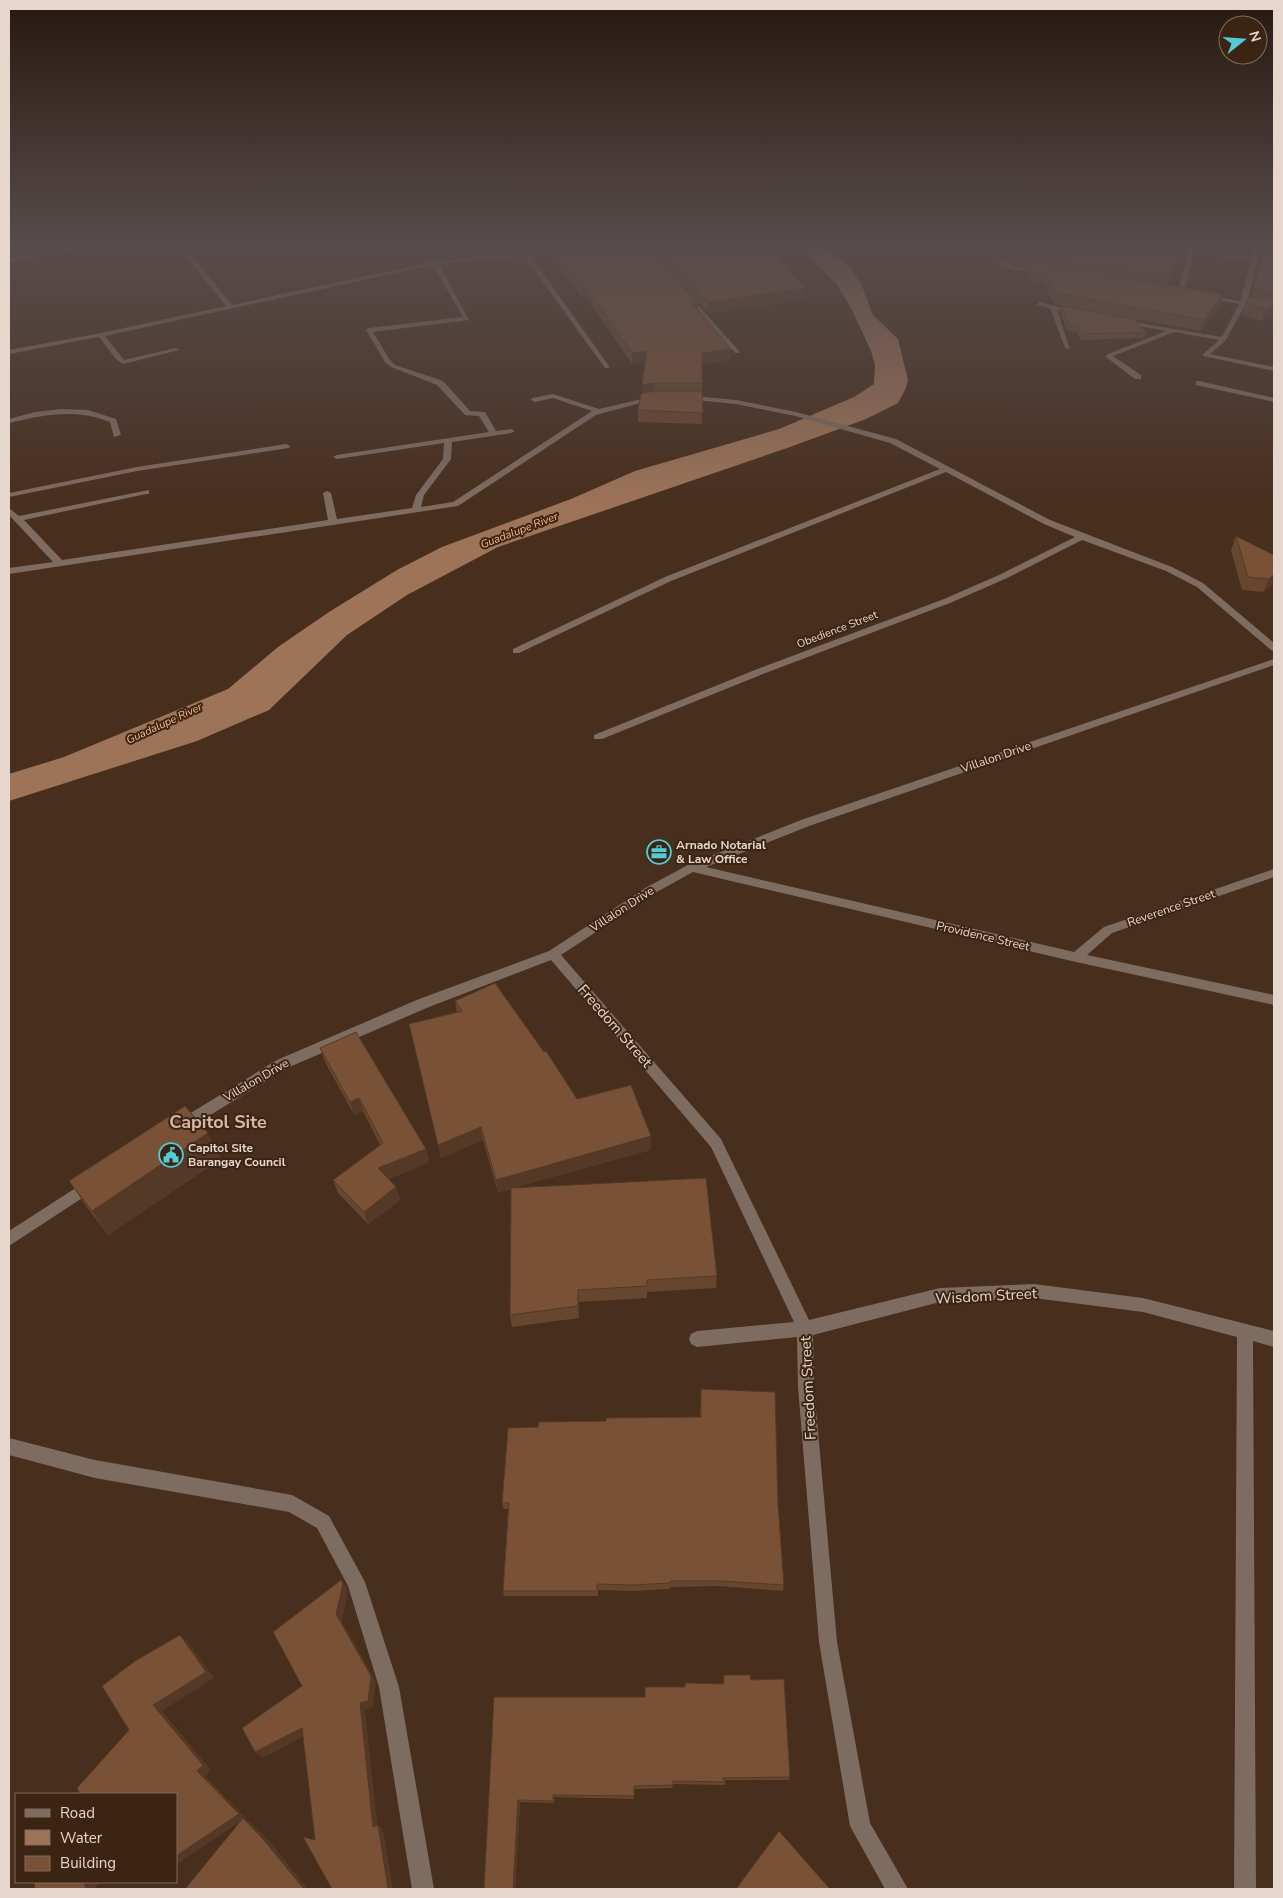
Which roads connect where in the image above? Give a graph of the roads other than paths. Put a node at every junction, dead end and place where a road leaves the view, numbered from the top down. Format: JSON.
{"nodes":[{"id":1,"x":108,"y":334,"type":"edge"},
{"id":2,"x":371,"y":334,"type":"edge"},
{"id":3,"x":583,"y":334,"type":"edge"},
{"id":4,"x":720,"y":334,"type":"edge"},
{"id":5,"x":1063,"y":334,"type":"edge"},
{"id":6,"x":1165,"y":334,"type":"edge"},
{"id":7,"x":1194,"y":334,"type":"edge"},
{"id":8,"x":1227,"y":334,"type":"edge"},
{"id":9,"x":101,"y":335,"type":"junction"},
{"id":10,"x":1224,"y":339,"type":"junction"},
{"id":11,"x":1068,"y":348,"type":"dead end"},
{"id":12,"x":176,"y":350,"type":"dead end"},
{"id":13,"x":9,"y":352,"type":"edge"},
{"id":14,"x":736,"y":352,"type":"dead end"},
{"id":15,"x":607,"y":367,"type":"dead end"},
{"id":16,"x":1274,"y":369,"type":"edge"},
{"id":17,"x":1138,"y":378,"type":"dead end"},
{"id":18,"x":1199,"y":383,"type":"dead end"},
{"id":19,"x":663,"y":398,"type":"edge"},
{"id":20,"x":673,"y":398,"type":"edge"},
{"id":21,"x":535,"y":400,"type":"dead end"},
{"id":22,"x":1274,"y":400,"type":"edge"},
{"id":23,"x":599,"y":411,"type":"junction"},
{"id":24,"x":9,"y":421,"type":"edge"},
{"id":25,"x":511,"y":430,"type":"dead end"},
{"id":26,"x":493,"y":433,"type":"junction"},
{"id":27,"x":117,"y":435,"type":"dead end"},
{"id":28,"x":448,"y":440,"type":"junction"},
{"id":29,"x":286,"y":446,"type":"dead end"},
{"id":30,"x":337,"y":457,"type":"dead end"},
{"id":31,"x":946,"y":470,"type":"junction"},
{"id":32,"x":146,"y":492,"type":"dead end"},
{"id":33,"x":327,"y":493,"type":"dead end"},
{"id":34,"x":9,"y":495,"type":"edge"},
{"id":35,"x":9,"y":510,"type":"edge"},
{"id":36,"x":415,"y":511,"type":"junction"},
{"id":37,"x":18,"y":519,"type":"junction"},
{"id":38,"x":333,"y":522,"type":"junction"},
{"id":39,"x":1082,"y":537,"type":"junction"},
{"id":40,"x":59,"y":563,"type":"junction"},
{"id":41,"x":9,"y":571,"type":"edge"},
{"id":42,"x":1274,"y":648,"type":"edge"},
{"id":43,"x":516,"y":651,"type":"dead end"},
{"id":44,"x":1274,"y":662,"type":"edge"},
{"id":45,"x":598,"y":737,"type":"dead end"},
{"id":46,"x":692,"y":868,"type":"junction"},
{"id":47,"x":1274,"y":873,"type":"edge"},
{"id":48,"x":553,"y":954,"type":"junction"},
{"id":49,"x":1076,"y":957,"type":"junction"},
{"id":50,"x":1274,"y":1000,"type":"edge"},
{"id":51,"x":169,"y":1133,"type":"edge"},
{"id":52,"x":106,"y":1175,"type":"edge"},
{"id":53,"x":9,"y":1239,"type":"edge"},
{"id":54,"x":805,"y":1329,"type":"junction"},
{"id":55,"x":1245,"y":1332,"type":"junction"},
{"id":56,"x":697,"y":1339,"type":"dead end"},
{"id":57,"x":1274,"y":1339,"type":"edge"},
{"id":58,"x":9,"y":1446,"type":"edge"},
{"id":59,"x":423,"y":1889,"type":"edge"},
{"id":60,"x":897,"y":1889,"type":"edge"},
{"id":61,"x":1245,"y":1889,"type":"edge"}],
"edges":[{"from":1,"to":9,"type":"street"},
{"from":2,"to":26,"type":"street"},
{"from":3,"to":15,"type":"street"},
{"from":4,"to":14,"type":"street"},
{"from":5,"to":11,"type":"street"},
{"from":6,"to":17,"type":"street"},
{"from":7,"to":10,"type":"street"},
{"from":8,"to":10,"type":"street"},
{"from":9,"to":12,"type":"street"},
{"from":9,"to":13,"type":"street"},
{"from":10,"to":16,"type":"street"},
{"from":18,"to":22,"type":"street"},
{"from":19,"to":23,"type":"street"},
{"from":20,"to":31,"type":"street"},
{"from":21,"to":23,"type":"street"},
{"from":23,"to":36,"type":"street"},
{"from":24,"to":27,"type":"street"},
{"from":25,"to":26,"type":"street"},
{"from":26,"to":28,"type":"street"},
{"from":28,"to":30,"type":"street"},
{"from":28,"to":36,"type":"street"},
{"from":29,"to":34,"type":"street"},
{"from":31,"to":39,"type":"street"},
{"from":31,"to":43,"type":"street"},
{"from":32,"to":37,"type":"street"},
{"from":33,"to":38,"type":"street"},
{"from":35,"to":37,"type":"street"},
{"from":36,"to":38,"type":"street"},
{"from":37,"to":40,"type":"street"},
{"from":38,"to":40,"type":"street"},
{"from":39,"to":42,"type":"street"},
{"from":39,"to":45,"type":"street","name":"Obedience Street"},
{"from":40,"to":41,"type":"street"},
{"from":44,"to":46,"type":"street","name":"Villalon Drive"},
{"from":46,"to":48,"type":"street","name":"Villalon Drive"},
{"from":46,"to":49,"type":"street","name":"Providence Street"},
{"from":47,"to":49,"type":"street","name":"Reverence Street"},
{"from":48,"to":51,"type":"street","name":"Villalon Drive"},
{"from":48,"to":54,"type":"street","name":"Freedom Street"},
{"from":49,"to":50,"type":"street","name":"Providence Street"},
{"from":52,"to":53,"type":"street"},
{"from":54,"to":55,"type":"street","name":"Wisdom Street"},
{"from":54,"to":56,"type":"street","name":"Wisdom Street"},
{"from":54,"to":60,"type":"street","name":"Freedom Street"},
{"from":55,"to":57,"type":"street","name":"Wisdom Street"},
{"from":55,"to":61,"type":"street"},
{"from":58,"to":59,"type":"street"}]}
